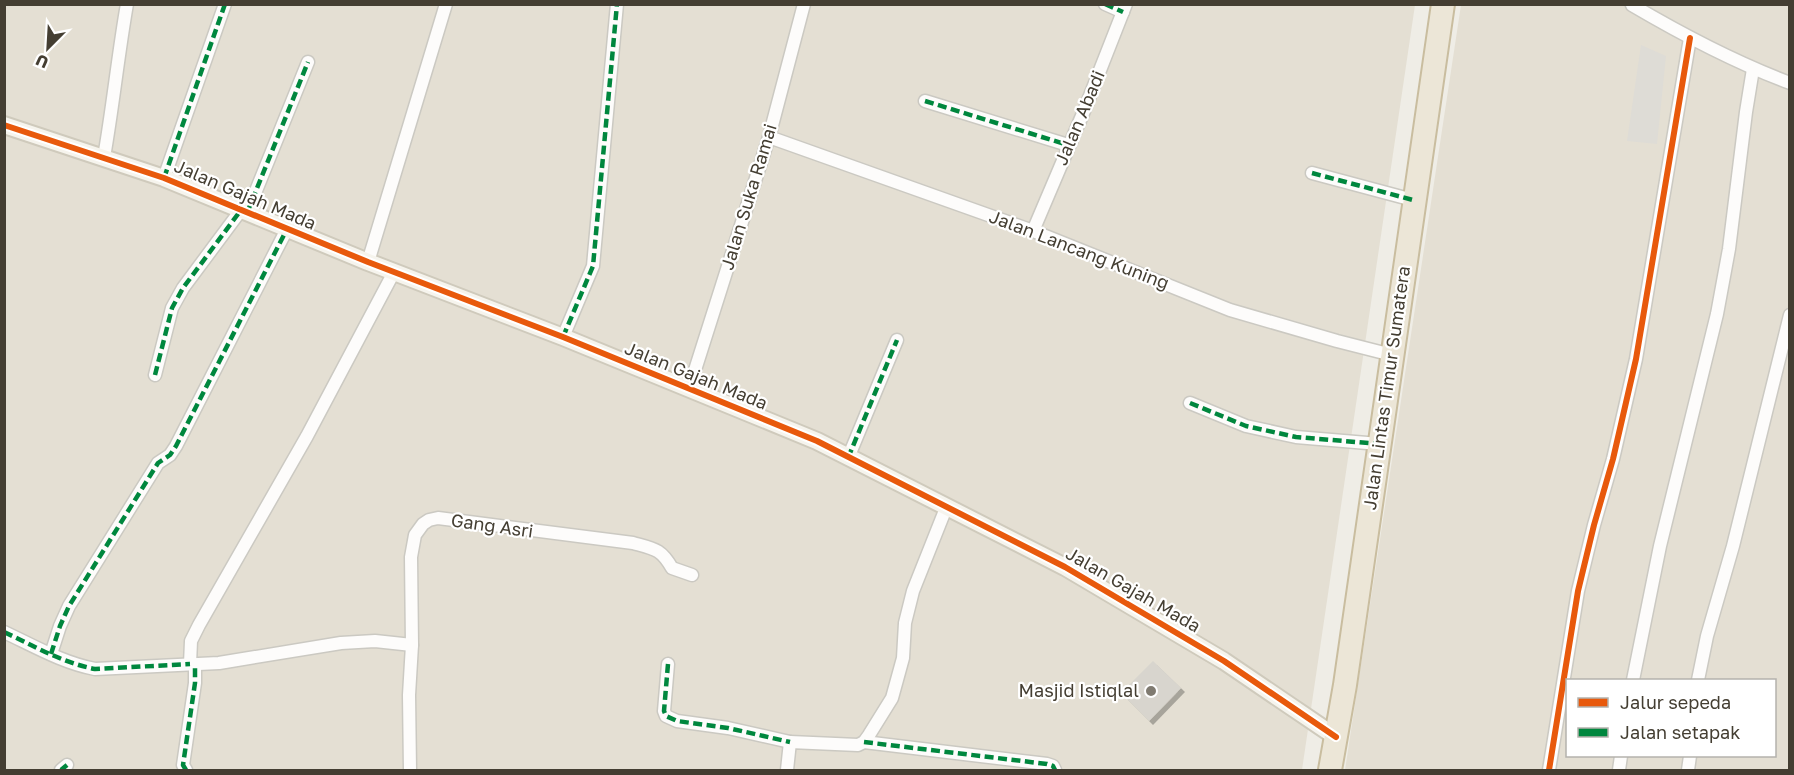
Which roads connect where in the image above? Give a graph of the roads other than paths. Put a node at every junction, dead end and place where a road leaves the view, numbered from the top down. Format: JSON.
{"nodes":[{"id":1,"x":127,"y":4,"type":"edge"},
{"id":2,"x":225,"y":4,"type":"edge"},
{"id":3,"x":446,"y":4,"type":"edge"},
{"id":4,"x":617,"y":4,"type":"edge"},
{"id":5,"x":804,"y":4,"type":"edge"},
{"id":6,"x":1105,"y":4,"type":"edge"},
{"id":7,"x":1443,"y":4,"type":"edge"},
{"id":8,"x":1632,"y":5,"type":"edge"},
{"id":9,"x":1125,"y":8,"type":"edge"},
{"id":10,"x":1690,"y":38,"type":"junction"},
{"id":11,"x":308,"y":62,"type":"dead end"},
{"id":12,"x":1753,"y":69,"type":"junction"},
{"id":13,"x":1790,"y":83,"type":"edge"},
{"id":14,"x":925,"y":101,"type":"dead end"},
{"id":15,"x":4,"y":125,"type":"edge"},
{"id":16,"x":769,"y":137,"type":"junction"},
{"id":17,"x":1068,"y":145,"type":"junction"},
{"id":18,"x":104,"y":157,"type":"junction"},
{"id":19,"x":1312,"y":172,"type":"dead end"},
{"id":20,"x":164,"y":178,"type":"junction"},
{"id":21,"x":1413,"y":200,"type":"junction"},
{"id":22,"x":244,"y":212,"type":"junction"},
{"id":23,"x":287,"y":229,"type":"junction"},
{"id":24,"x":1033,"y":231,"type":"junction"},
{"id":25,"x":368,"y":262,"type":"junction"},
{"id":26,"x":394,"y":272,"type":"junction"},
{"id":27,"x":1790,"y":315,"type":"edge"},
{"id":28,"x":563,"y":337,"type":"junction"},
{"id":29,"x":897,"y":340,"type":"dead end"},
{"id":30,"x":1392,"y":355,"type":"junction"},
{"id":31,"x":155,"y":375,"type":"dead end"},
{"id":32,"x":689,"y":389,"type":"junction"},
{"id":33,"x":1190,"y":403,"type":"dead end"},
{"id":34,"x":1379,"y":444,"type":"junction"},
{"id":35,"x":848,"y":458,"type":"junction"},
{"id":36,"x":946,"y":508,"type":"junction"},
{"id":37,"x":692,"y":575,"type":"dead end"},
{"id":38,"x":4,"y":632,"type":"edge"},
{"id":39,"x":412,"y":645,"type":"junction"},
{"id":40,"x":51,"y":654,"type":"junction"},
{"id":41,"x":193,"y":664,"type":"junction"},
{"id":42,"x":668,"y":664,"type":"dead end"},
{"id":43,"x":1633,"y":679,"type":"edge"},
{"id":44,"x":1698,"y":679,"type":"edge"},
{"id":45,"x":1336,"y":737,"type":"junction"},
{"id":46,"x":790,"y":742,"type":"junction"},
{"id":47,"x":864,"y":742,"type":"junction"},
{"id":48,"x":186,"y":771,"type":"edge"},
{"id":49,"x":410,"y":771,"type":"edge"},
{"id":50,"x":787,"y":771,"type":"edge"},
{"id":51,"x":1055,"y":771,"type":"edge"},
{"id":52,"x":1330,"y":771,"type":"edge"},
{"id":53,"x":1549,"y":771,"type":"edge"}],
"edges":[{"from":1,"to":18,"type":"street"},
{"from":2,"to":20,"type":"street"},
{"from":3,"to":25,"type":"street"},
{"from":4,"to":28,"type":"street"},
{"from":5,"to":16,"type":"street","name":"Jalan Suka Ramai"},
{"from":6,"to":9,"type":"street"},
{"from":7,"to":21,"type":"highway","name":"Jalan Lintas Timur Sumatera"},
{"from":8,"to":10,"type":"street"},
{"from":9,"to":17,"type":"street","name":"Jalan Abadi"},
{"from":10,"to":12,"type":"street"},
{"from":10,"to":53,"type":"street"},
{"from":11,"to":22,"type":"street"},
{"from":12,"to":13,"type":"street"},
{"from":12,"to":43,"type":"street"},
{"from":14,"to":17,"type":"street"},
{"from":15,"to":18,"type":"street","name":"Jalan Gajah Mada"},
{"from":16,"to":24,"type":"street","name":"Jalan Lancang Kuning"},
{"from":16,"to":32,"type":"street","name":"Jalan Suka Ramai"},
{"from":17,"to":24,"type":"street","name":"Jalan Abadi"},
{"from":18,"to":20,"type":"street","name":"Jalan Gajah Mada"},
{"from":19,"to":21,"type":"street"},
{"from":20,"to":22,"type":"street","name":"Jalan Gajah Mada"},
{"from":21,"to":30,"type":"highway","name":"Jalan Lintas Timur Sumatera"},
{"from":22,"to":23,"type":"street","name":"Jalan Gajah Mada"},
{"from":22,"to":31,"type":"street"},
{"from":23,"to":25,"type":"street","name":"Jalan Gajah Mada"},
{"from":23,"to":40,"type":"street"},
{"from":24,"to":30,"type":"street","name":"Jalan Lancang Kuning"},
{"from":25,"to":26,"type":"street","name":"Jalan Gajah Mada"},
{"from":26,"to":28,"type":"street","name":"Jalan Gajah Mada"},
{"from":26,"to":41,"type":"street"},
{"from":27,"to":44,"type":"street"},
{"from":28,"to":32,"type":"street","name":"Jalan Gajah Mada"},
{"from":29,"to":35,"type":"street"},
{"from":30,"to":34,"type":"highway","name":"Jalan Lintas Timur Sumatera"},
{"from":32,"to":35,"type":"street","name":"Jalan Gajah Mada"},
{"from":33,"to":34,"type":"street"},
{"from":34,"to":45,"type":"highway","name":"Jalan Lintas Timur Sumatera"},
{"from":35,"to":36,"type":"street","name":"Jalan Gajah Mada"},
{"from":36,"to":45,"type":"street","name":"Jalan Gajah Mada"},
{"from":36,"to":47,"type":"street"},
{"from":37,"to":39,"type":"street","name":"Gang Asri"},
{"from":38,"to":40,"type":"street"},
{"from":39,"to":41,"type":"street"},
{"from":39,"to":49,"type":"street","name":"Gang Asri"},
{"from":40,"to":41,"type":"street"},
{"from":41,"to":48,"type":"street"},
{"from":42,"to":46,"type":"street"},
{"from":45,"to":52,"type":"highway","name":"Jalan Lintas Timur Sumatera"},
{"from":46,"to":47,"type":"street"},
{"from":46,"to":50,"type":"street"},
{"from":47,"to":51,"type":"street"}]}
